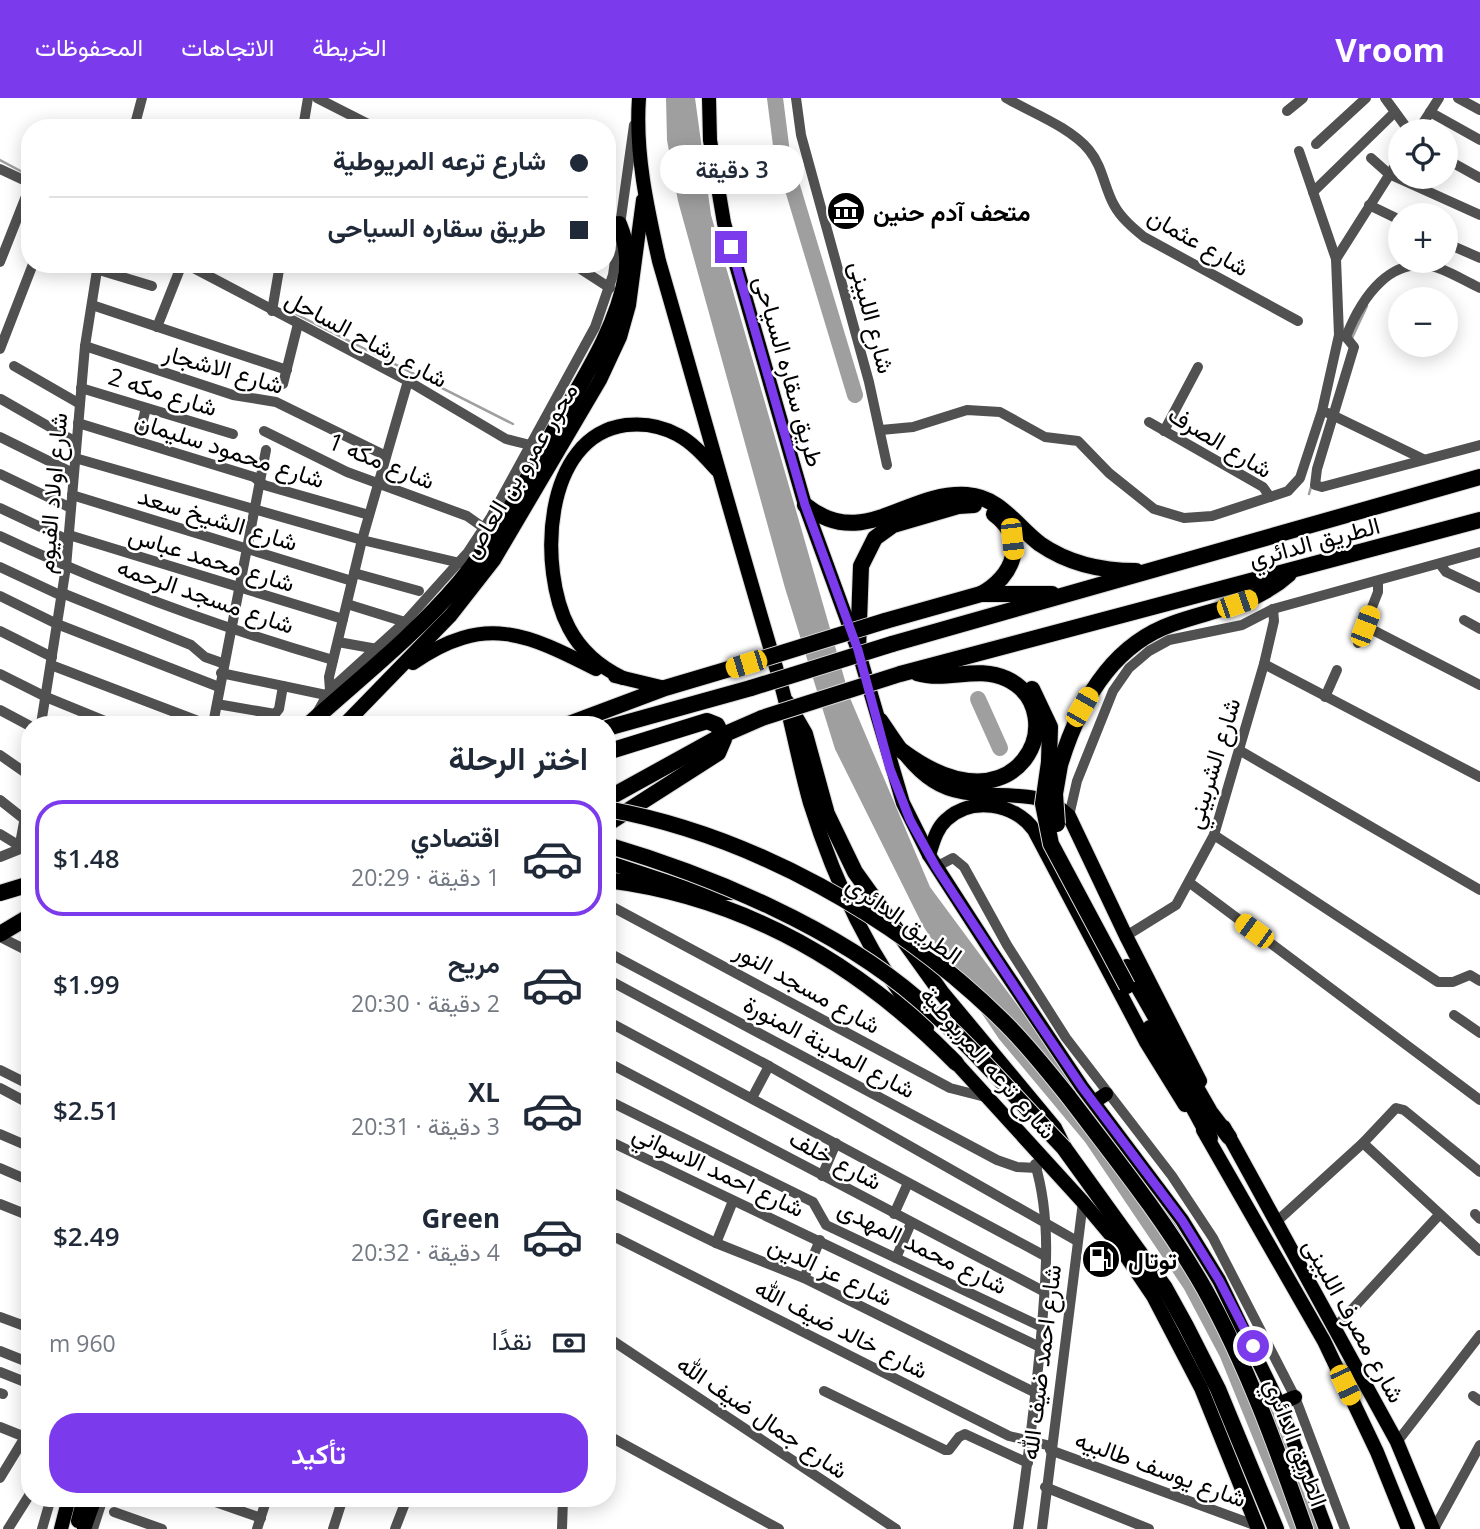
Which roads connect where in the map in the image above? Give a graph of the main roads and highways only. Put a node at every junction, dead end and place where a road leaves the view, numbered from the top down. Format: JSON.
{"nodes":[{"id":1,"x":709,"y":98,"type":"edge"},
{"id":2,"x":639,"y":102,"type":"edge"},
{"id":3,"x":645,"y":195,"type":"junction"},
{"id":4,"x":619,"y":224,"type":"road end"},
{"id":5,"x":720,"y":473,"type":"junction"},
{"id":6,"x":1480,"y":477,"type":"edge"},
{"id":7,"x":805,"y":505,"type":"junction"},
{"id":8,"x":1480,"y":520,"type":"edge"},
{"id":9,"x":1160,"y":570,"type":"junction"},
{"id":10,"x":1292,"y":571,"type":"junction"},
{"id":11,"x":981,"y":594,"type":"junction"},
{"id":12,"x":1069,"y":595,"type":"junction"},
{"id":13,"x":858,"y":650,"type":"junction"},
{"id":14,"x":906,"y":673,"type":"junction"},
{"id":15,"x":992,"y":673,"type":"junction"},
{"id":16,"x":395,"y":676,"type":"junction"},
{"id":17,"x":623,"y":678,"type":"junction"},
{"id":18,"x":665,"y":688,"type":"junction"},
{"id":19,"x":787,"y":703,"type":"junction"},
{"id":20,"x":874,"y":709,"type":"junction"},
{"id":21,"x":319,"y":716,"type":"edge"},
{"id":22,"x":353,"y":716,"type":"edge"},
{"id":23,"x":590,"y":716,"type":"edge"},
{"id":24,"x":616,"y":726,"type":"edge"},
{"id":25,"x":723,"y":735,"type":"junction"},
{"id":26,"x":616,"y":749,"type":"edge"},
{"id":27,"x":902,"y":751,"type":"junction"},
{"id":28,"x":1055,"y":764,"type":"junction"},
{"id":29,"x":616,"y":794,"type":"edge"},
{"id":30,"x":616,"y":811,"type":"edge"},
{"id":31,"x":1069,"y":816,"type":"junction"},
{"id":32,"x":616,"y":818,"type":"edge"},
{"id":33,"x":1034,"y":830,"type":"junction"},
{"id":34,"x":616,"y":848,"type":"edge"},
{"id":35,"x":932,"y":861,"type":"junction"},
{"id":36,"x":616,"y":865,"type":"edge"},
{"id":37,"x":616,"y":882,"type":"edge"},
{"id":38,"x":21,"y":887,"type":"edge"},
{"id":39,"x":0,"y":893,"type":"edge"},
{"id":40,"x":736,"y":893,"type":"junction"},
{"id":41,"x":21,"y":922,"type":"edge"},
{"id":42,"x":21,"y":931,"type":"edge"},
{"id":43,"x":0,"y":935,"type":"edge"},
{"id":44,"x":956,"y":1063,"type":"junction"},
{"id":45,"x":1229,"y":1137,"type":"junction"},
{"id":46,"x":1210,"y":1138,"type":"junction"},
{"id":47,"x":1064,"y":1148,"type":"junction"},
{"id":48,"x":1295,"y":1397,"type":"road end"},
{"id":49,"x":1279,"y":1404,"type":"junction"},
{"id":50,"x":58,"y":1507,"type":"edge"},
{"id":51,"x":67,"y":1507,"type":"edge"},
{"id":52,"x":81,"y":1507,"type":"edge"},
{"id":53,"x":92,"y":1507,"type":"edge"},
{"id":54,"x":1257,"y":1527,"type":"edge"},
{"id":55,"x":54,"y":1529,"type":"edge"},
{"id":56,"x":61,"y":1529,"type":"edge"},
{"id":57,"x":75,"y":1529,"type":"edge"},
{"id":58,"x":85,"y":1529,"type":"edge"},
{"id":59,"x":1276,"y":1529,"type":"edge"},
{"id":60,"x":1305,"y":1529,"type":"edge"},
{"id":61,"x":1326,"y":1529,"type":"edge"},
{"id":62,"x":1408,"y":1529,"type":"edge"},
{"id":63,"x":1433,"y":1529,"type":"edge"}],
"edges":[{"from":1,"to":7,"type":"main road","name":"طريق سقاره السياحى"},
{"from":2,"to":3,"type":"main road"},
{"from":3,"to":5,"type":"main road"},
{"from":3,"to":16,"type":"main road","name":"محور عمرو بن العاص"},
{"from":4,"to":21,"type":"highway"},
{"from":5,"to":17,"type":"main road"},
{"from":5,"to":19,"type":"main road","name":"شارع ترعه المريوطية"},
{"from":6,"to":9,"type":"highway","name":"الطريق الدائري"},
{"from":7,"to":9,"type":"highway"},
{"from":7,"to":13,"type":"main road","name":"طريق سقاره السياحى"},
{"from":8,"to":10,"type":"highway","name":"الطريق الدائري"},
{"from":9,"to":12,"type":"highway","name":"الطريق الدائري"},
{"from":10,"to":14,"type":"highway","name":"الطريق الدائري"},
{"from":10,"to":28,"type":"highway"},
{"from":11,"to":12,"type":"highway"},
{"from":11,"to":13,"type":"highway"},
{"from":11,"to":18,"type":"highway","bridge":true},
{"from":12,"to":24,"type":"highway","name":"الطريق الدائري","bridge":true},
{"from":13,"to":20,"type":"main road"},
{"from":14,"to":15,"type":"highway"},
{"from":14,"to":25,"type":"highway","name":"الطريق الدائري","bridge":true},
{"from":15,"to":27,"type":"highway"},
{"from":15,"to":28,"type":"highway"},
{"from":16,"to":17,"type":"main road"},
{"from":16,"to":22,"type":"main road","name":"محور عمرو بن العاص"},
{"from":17,"to":18,"type":"main road"},
{"from":18,"to":23,"type":"highway"},
{"from":19,"to":44,"type":"main road","name":"شارع ترعه المريوطية"},
{"from":19,"to":47,"type":"highway","bridge":true},
{"from":20,"to":27,"type":"main road"},
{"from":20,"to":35,"type":"main road"},
{"from":25,"to":26,"type":"highway"},
{"from":25,"to":29,"type":"highway","name":"الطريق الدائري"},
{"from":25,"to":32,"type":"highway"},
{"from":27,"to":31,"type":"main road"},
{"from":28,"to":45,"type":"highway","bridge":true},
{"from":28,"to":46,"type":"highway","bridge":true},
{"from":30,"to":60,"type":"highway","name":"الطريق الدائري","bridge":true},
{"from":31,"to":33,"type":"main road"},
{"from":31,"to":45,"type":"main road","name":"شارع مصرف اللبينى"},
{"from":33,"to":35,"type":"main road"},
{"from":33,"to":46,"type":"main road","name":"شارع مصرف اللبينى"},
{"from":34,"to":40,"type":"highway","name":"الطريق الدائري","bridge":true},
{"from":35,"to":49,"type":"main road"},
{"from":36,"to":40,"type":"main road"},
{"from":37,"to":44,"type":"highway"},
{"from":38,"to":39,"type":"highway"},
{"from":40,"to":47,"type":"highway","name":"الطريق الدائري","bridge":true},
{"from":41,"to":43,"type":"highway"},
{"from":42,"to":43,"type":"highway"},
{"from":44,"to":54,"type":"main road","name":"شارع ترعه المريوطية"},
{"from":45,"to":63,"type":"main road","name":"شارع مصرف اللبينى"},
{"from":46,"to":62,"type":"main road","name":"شارع مصرف اللبينى"},
{"from":47,"to":59,"type":"highway","name":"الطريق الدائري"},
{"from":48,"to":49,"type":"main road"},
{"from":49,"to":61,"type":"main road"},
{"from":50,"to":55,"type":"main road"},
{"from":51,"to":56,"type":"main road"},
{"from":52,"to":57,"type":"main road"},
{"from":53,"to":58,"type":"main road"}]}
